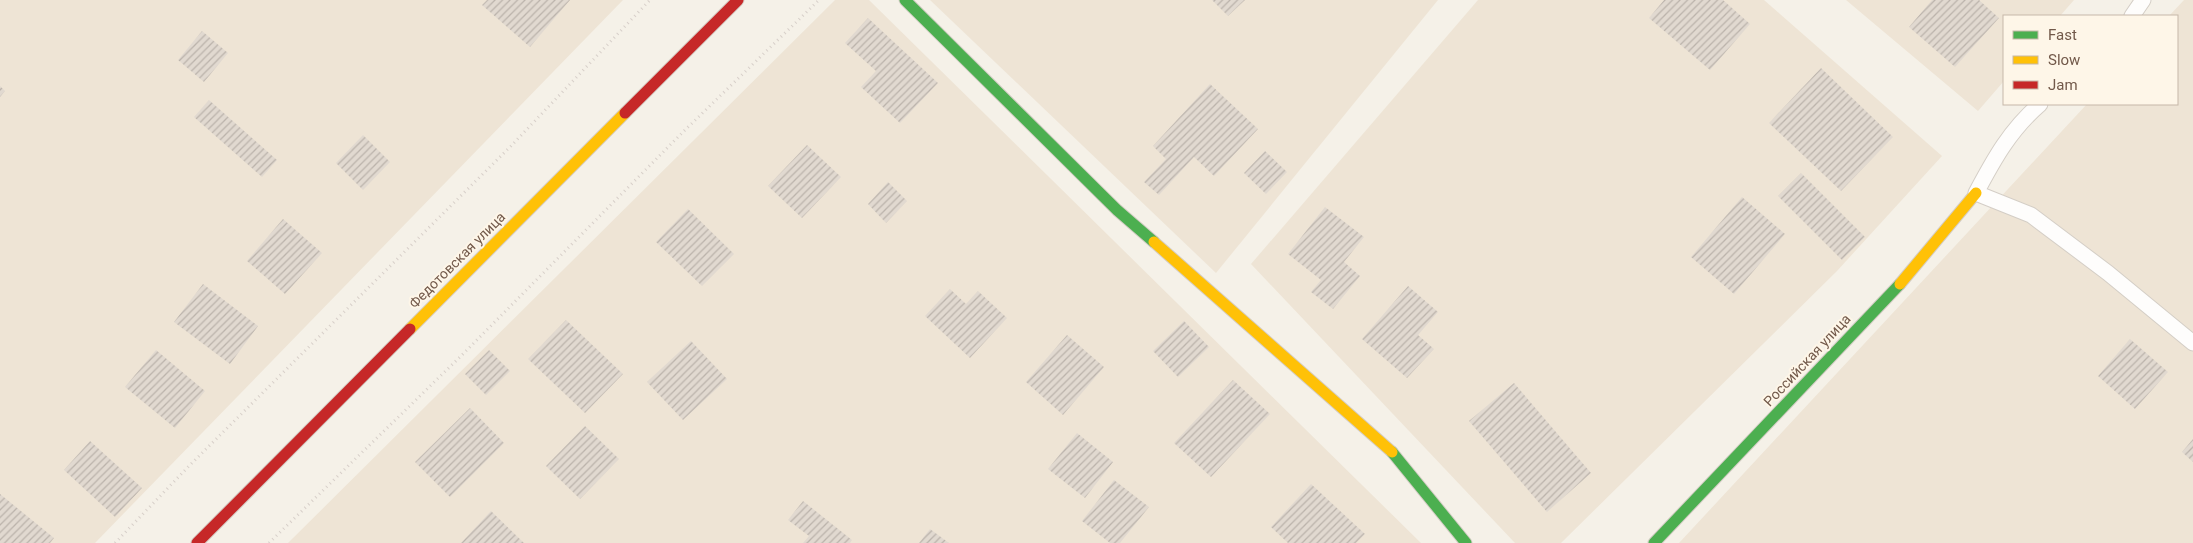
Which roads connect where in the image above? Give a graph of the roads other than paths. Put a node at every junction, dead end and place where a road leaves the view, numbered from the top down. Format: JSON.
{"nodes":[{"id":1,"x":738,"y":0,"type":"edge"},
{"id":2,"x":905,"y":0,"type":"edge"},
{"id":3,"x":2143,"y":0,"type":"edge"},
{"id":4,"x":2133,"y":15,"type":"edge"},
{"id":5,"x":2039,"y":105,"type":"edge"},
{"id":6,"x":1976,"y":193,"type":"junction"},
{"id":7,"x":2193,"y":343,"type":"edge"},
{"id":8,"x":197,"y":543,"type":"edge"},
{"id":9,"x":1466,"y":543,"type":"edge"},
{"id":10,"x":1654,"y":543,"type":"edge"}],
"edges":[{"from":1,"to":8,"type":"street","name":"Федотовская улица"},
{"from":2,"to":9,"type":"street"},
{"from":3,"to":4,"type":"lane"},
{"from":5,"to":6,"type":"lane"},
{"from":6,"to":7,"type":"lane"},
{"from":6,"to":10,"type":"street","name":"Российская улица"}]}
